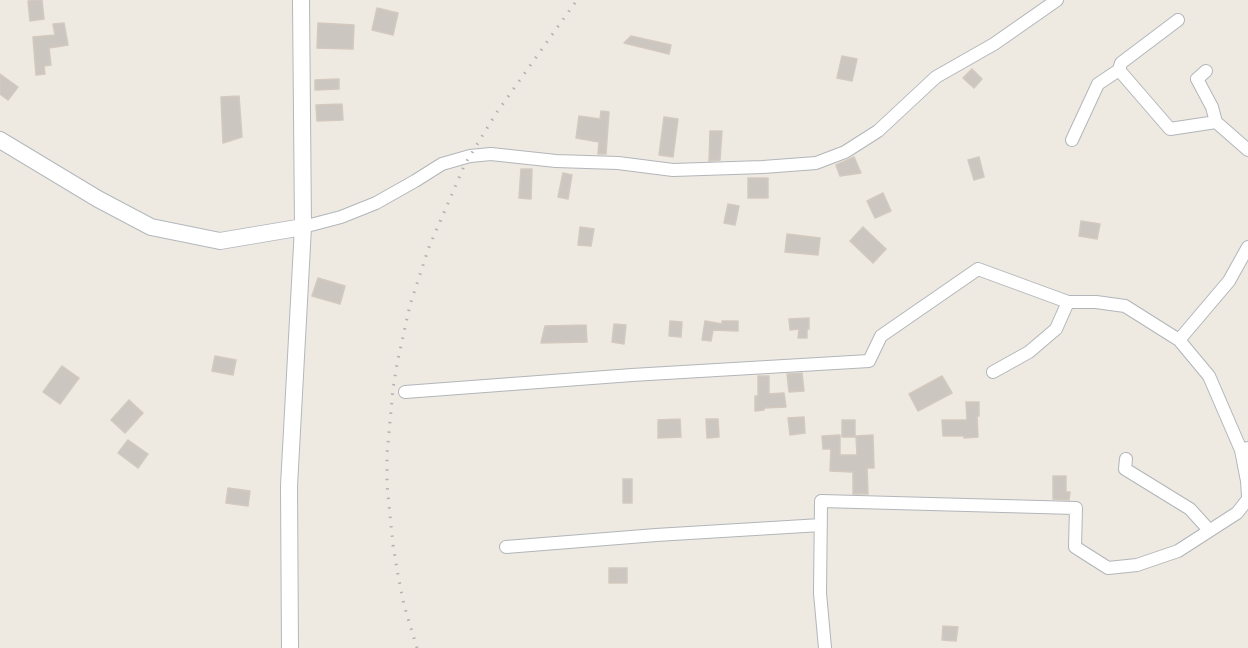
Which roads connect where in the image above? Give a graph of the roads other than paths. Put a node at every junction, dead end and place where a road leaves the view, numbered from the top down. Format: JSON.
{"nodes":[{"id":1,"x":301,"y":0,"type":"edge"},
{"id":2,"x":1057,"y":0,"type":"edge"},
{"id":3,"x":1178,"y":20,"type":"dead end"},
{"id":4,"x":1119,"y":70,"type":"junction"},
{"id":5,"x":1206,"y":71,"type":"dead end"},
{"id":6,"x":1216,"y":122,"type":"junction"},
{"id":7,"x":0,"y":140,"type":"edge"},
{"id":8,"x":1072,"y":140,"type":"dead end"},
{"id":9,"x":1248,"y":150,"type":"edge"},
{"id":10,"x":303,"y":227,"type":"junction"},
{"id":11,"x":1248,"y":247,"type":"edge"},
{"id":12,"x":1068,"y":302,"type":"junction"},
{"id":13,"x":1179,"y":340,"type":"junction"},
{"id":14,"x":993,"y":372,"type":"dead end"},
{"id":15,"x":405,"y":392,"type":"dead end"},
{"id":16,"x":1245,"y":449,"type":"edge"},
{"id":17,"x":1126,"y":459,"type":"dead end"},
{"id":18,"x":1248,"y":498,"type":"edge"},
{"id":19,"x":821,"y":525,"type":"junction"},
{"id":20,"x":1209,"y":530,"type":"junction"},
{"id":21,"x":506,"y":547,"type":"dead end"},
{"id":22,"x":290,"y":648,"type":"edge"},
{"id":23,"x":825,"y":648,"type":"edge"}],
"edges":[{"from":1,"to":10,"type":"main road"},
{"from":2,"to":10,"type":"street"},
{"from":3,"to":4,"type":"street"},
{"from":4,"to":6,"type":"street"},
{"from":4,"to":8,"type":"street"},
{"from":5,"to":6,"type":"street"},
{"from":6,"to":9,"type":"street"},
{"from":7,"to":10,"type":"main road"},
{"from":10,"to":22,"type":"main road"},
{"from":11,"to":13,"type":"street"},
{"from":12,"to":13,"type":"street"},
{"from":12,"to":14,"type":"street"},
{"from":12,"to":15,"type":"street"},
{"from":13,"to":16,"type":"street"},
{"from":16,"to":18,"type":"street"},
{"from":17,"to":20,"type":"street"},
{"from":18,"to":20,"type":"street"},
{"from":19,"to":20,"type":"street"},
{"from":19,"to":21,"type":"street"},
{"from":19,"to":23,"type":"street"}]}
